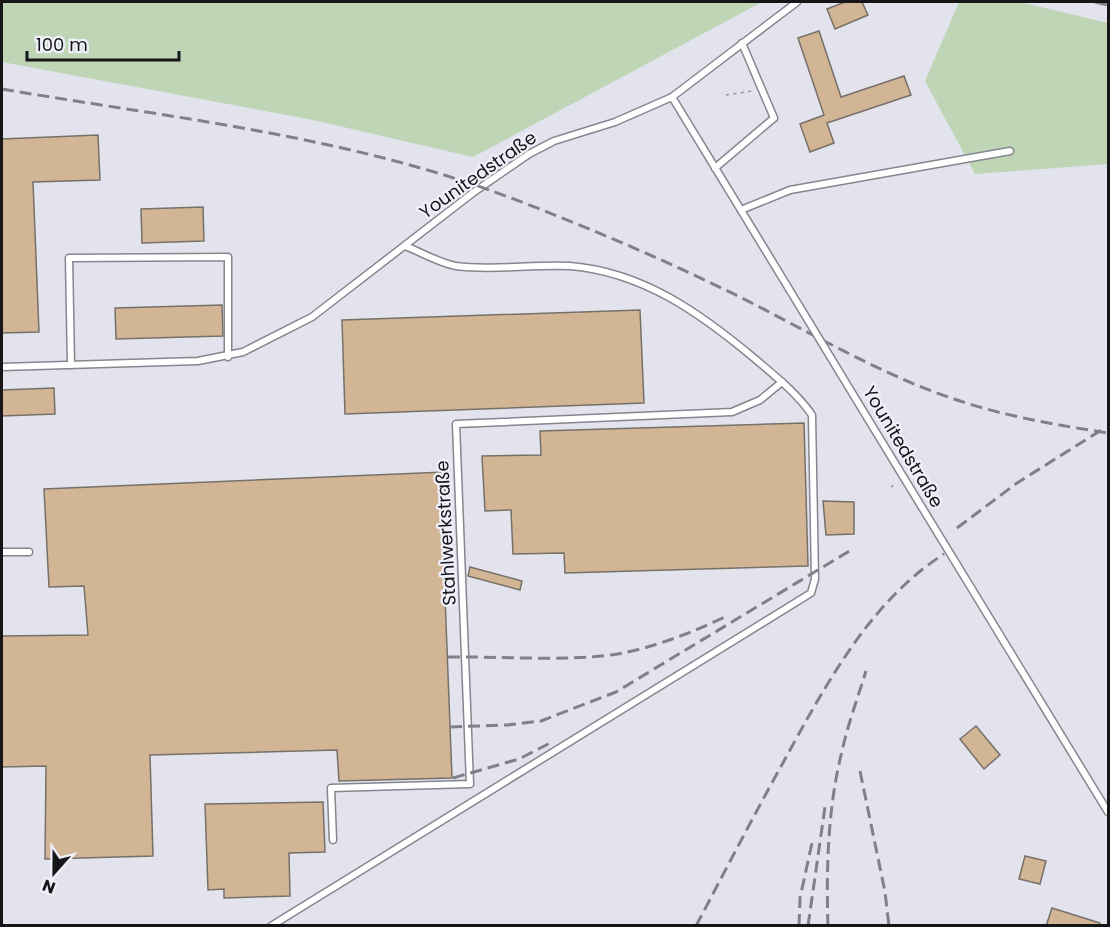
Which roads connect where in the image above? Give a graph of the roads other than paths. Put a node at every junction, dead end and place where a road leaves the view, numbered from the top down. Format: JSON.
{"nodes":[{"id":1,"x":796,"y":2,"type":"edge"},
{"id":2,"x":742,"y":43,"type":"junction"},
{"id":3,"x":672,"y":97,"type":"junction"},
{"id":4,"x":1010,"y":151,"type":"dead end"},
{"id":5,"x":715,"y":168,"type":"junction"},
{"id":6,"x":741,"y":210,"type":"junction"},
{"id":7,"x":405,"y":246,"type":"junction"},
{"id":8,"x":228,"y":357,"type":"junction"},
{"id":9,"x":71,"y":365,"type":"junction"},
{"id":10,"x":2,"y":367,"type":"edge"},
{"id":11,"x":782,"y":382,"type":"junction"},
{"id":12,"x":2,"y":552,"type":"edge"},
{"id":13,"x":29,"y":552,"type":"dead end"},
{"id":14,"x":1108,"y":812,"type":"edge"},
{"id":15,"x":333,"y":840,"type":"dead end"},
{"id":16,"x":271,"y":926,"type":"edge"}],
"edges":[{"from":1,"to":2,"type":"lane","name":"Younitedstraße"},
{"from":2,"to":3,"type":"lane","name":"Younitedstraße"},
{"from":2,"to":5,"type":"lane"},
{"from":3,"to":5,"type":"lane","name":"Younitedstraße"},
{"from":3,"to":7,"type":"lane","name":"Younitedstraße"},
{"from":4,"to":6,"type":"lane"},
{"from":5,"to":6,"type":"lane","name":"Younitedstraße"},
{"from":6,"to":14,"type":"lane","name":"Younitedstraße","bridge":true},
{"from":7,"to":8,"type":"lane"},
{"from":7,"to":11,"type":"lane"},
{"from":8,"to":9,"type":"lane"},
{"from":8,"to":9,"type":"lane"},
{"from":9,"to":10,"type":"lane"},
{"from":11,"to":15,"type":"lane","name":"Stahlwerkstraße"},
{"from":11,"to":16,"type":"lane"},
{"from":12,"to":13,"type":"lane"}]}
